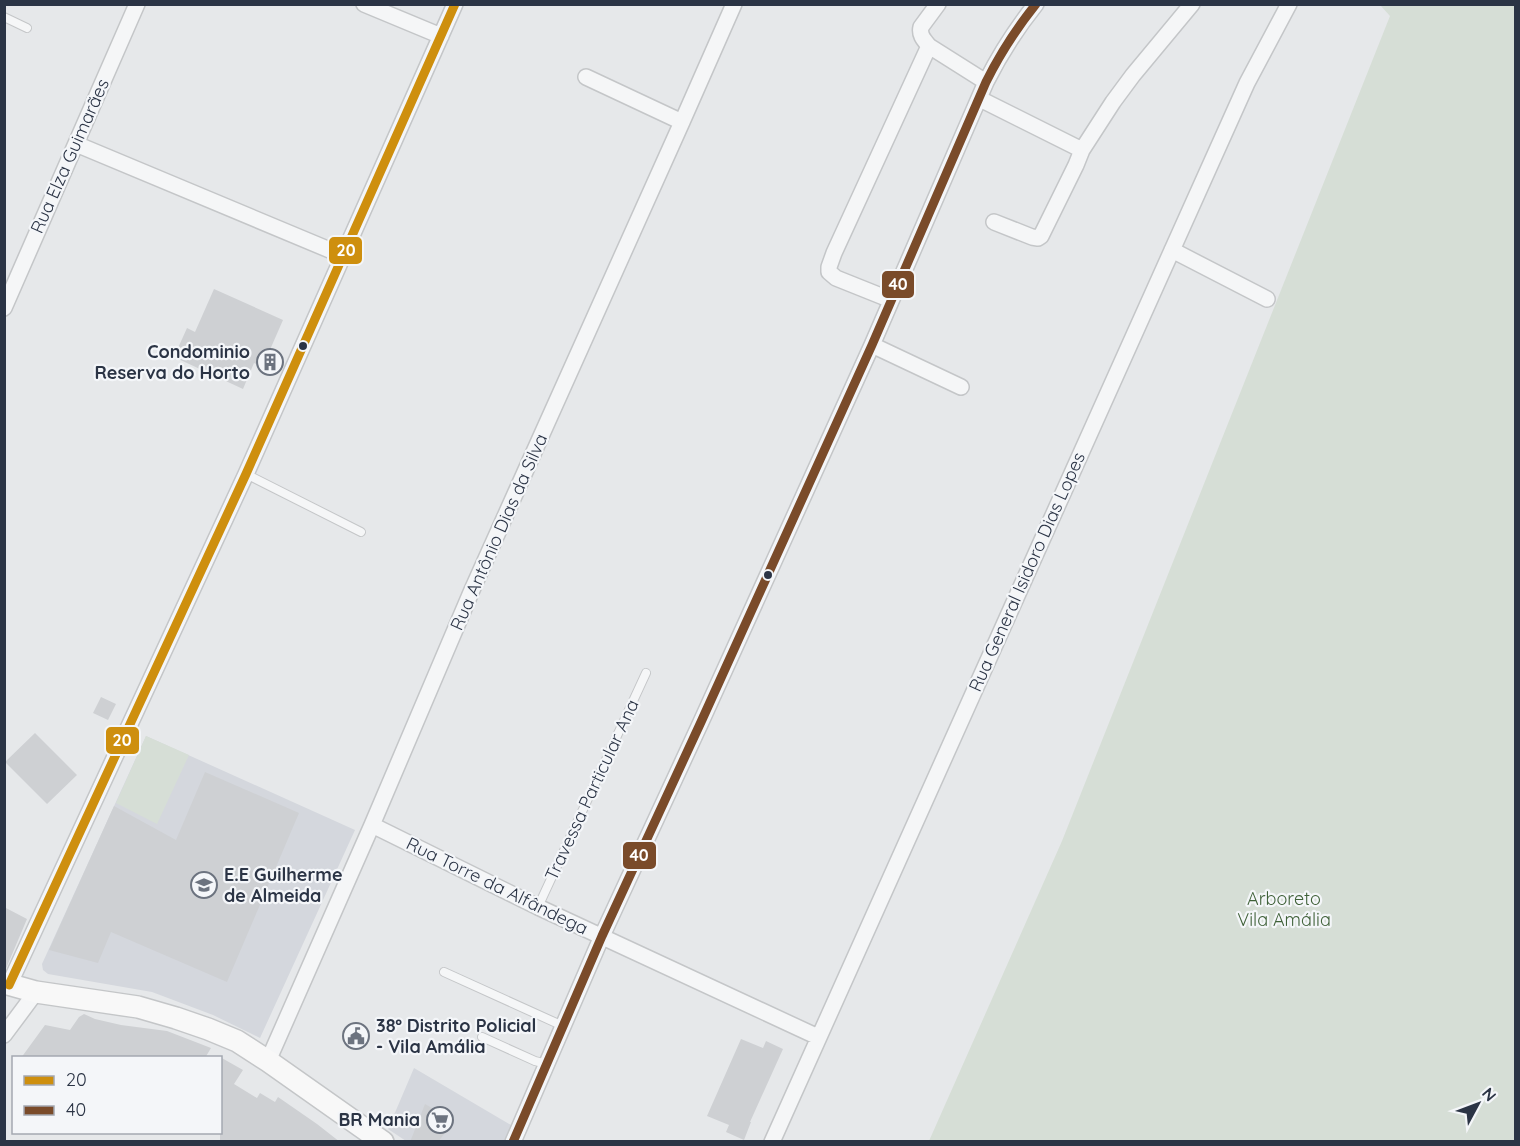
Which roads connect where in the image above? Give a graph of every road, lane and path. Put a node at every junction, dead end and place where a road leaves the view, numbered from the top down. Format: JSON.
{"nodes":[{"id":1,"x":137,"y":4,"type":"edge"},
{"id":2,"x":364,"y":4,"type":"edge"},
{"id":3,"x":455,"y":4,"type":"edge"},
{"id":4,"x":734,"y":4,"type":"edge"},
{"id":5,"x":938,"y":4,"type":"edge"},
{"id":6,"x":1036,"y":4,"type":"edge"},
{"id":7,"x":1192,"y":4,"type":"edge"},
{"id":8,"x":1288,"y":4,"type":"edge"},
{"id":9,"x":4,"y":17,"type":"edge"},
{"id":10,"x":27,"y":28,"type":"dead end"},
{"id":11,"x":441,"y":36,"type":"junction"},
{"id":12,"x":929,"y":46,"type":"junction"},
{"id":13,"x":586,"y":77,"type":"dead end"},
{"id":14,"x":986,"y":82,"type":"junction"},
{"id":15,"x":980,"y":99,"type":"junction"},
{"id":16,"x":682,"y":122,"type":"junction"},
{"id":17,"x":76,"y":144,"type":"junction"},
{"id":18,"x":1082,"y":150,"type":"junction"},
{"id":19,"x":994,"y":222,"type":"dead end"},
{"id":20,"x":1172,"y":250,"type":"junction"},
{"id":21,"x":344,"y":256,"type":"junction"},
{"id":22,"x":1267,"y":299,"type":"dead end"},
{"id":23,"x":891,"y":300,"type":"junction"},
{"id":24,"x":4,"y":308,"type":"edge"},
{"id":25,"x":872,"y":345,"type":"junction"},
{"id":26,"x":961,"y":387,"type":"dead end"},
{"id":27,"x":246,"y":474,"type":"junction"},
{"id":28,"x":361,"y":532,"type":"dead end"},
{"id":29,"x":646,"y":673,"type":"dead end"},
{"id":30,"x":372,"y":825,"type":"junction"},
{"id":31,"x":538,"y":907,"type":"junction"},
{"id":32,"x":602,"y":936,"type":"junction"},
{"id":33,"x":444,"y":972,"type":"dead end"},
{"id":34,"x":7,"y":984,"type":"edge"},
{"id":35,"x":36,"y":992,"type":"junction"},
{"id":36,"x":563,"y":1026,"type":"junction"},
{"id":37,"x":4,"y":1035,"type":"edge"},
{"id":38,"x":482,"y":1037,"type":"dead end"},
{"id":39,"x":818,"y":1037,"type":"junction"},
{"id":40,"x":268,"y":1061,"type":"junction"},
{"id":41,"x":547,"y":1064,"type":"junction"},
{"id":42,"x":383,"y":1142,"type":"edge"},
{"id":43,"x":513,"y":1142,"type":"edge"},
{"id":44,"x":772,"y":1142,"type":"edge"}],
"edges":[{"from":1,"to":17,"type":"street","name":"Rua Elza Guimarães"},
{"from":2,"to":11,"type":"street"},
{"from":3,"to":11,"type":"street"},
{"from":4,"to":16,"type":"street","name":"Rua Antônio Dias da Silva"},
{"from":5,"to":12,"type":"street"},
{"from":6,"to":14,"type":"street"},
{"from":7,"to":18,"type":"street"},
{"from":8,"to":20,"type":"street","name":"Rua General Isidoro Dias Lopes"},
{"from":9,"to":10,"type":"lane"},
{"from":11,"to":21,"type":"street"},
{"from":12,"to":14,"type":"street"},
{"from":12,"to":23,"type":"street"},
{"from":13,"to":16,"type":"street"},
{"from":14,"to":15,"type":"street"},
{"from":15,"to":18,"type":"street"},
{"from":15,"to":23,"type":"street"},
{"from":16,"to":30,"type":"street","name":"Rua Antônio Dias da Silva"},
{"from":17,"to":21,"type":"street"},
{"from":17,"to":24,"type":"street","name":"Rua Elza Guimarães"},
{"from":18,"to":19,"type":"street"},
{"from":20,"to":22,"type":"street"},
{"from":20,"to":39,"type":"street","name":"Rua General Isidoro Dias Lopes"},
{"from":21,"to":27,"type":"street"},
{"from":23,"to":25,"type":"street"},
{"from":25,"to":26,"type":"street"},
{"from":25,"to":32,"type":"street"},
{"from":27,"to":28,"type":"lane"},
{"from":27,"to":34,"type":"street"},
{"from":29,"to":31,"type":"lane","name":"Travessa Particular Ana"},
{"from":30,"to":31,"type":"street","name":"Rua Torre da Alfândega"},
{"from":30,"to":40,"type":"street","name":"Rua Antônio Dias da Silva"},
{"from":31,"to":32,"type":"street","name":"Rua Torre da Alfândega"},
{"from":32,"to":36,"type":"street"},
{"from":32,"to":39,"type":"street","name":"Rua Torre da Alfândega"},
{"from":33,"to":36,"type":"lane"},
{"from":34,"to":35,"type":"main road"},
{"from":35,"to":37,"type":"street"},
{"from":35,"to":40,"type":"main road"},
{"from":36,"to":41,"type":"street"},
{"from":38,"to":41,"type":"lane"},
{"from":39,"to":44,"type":"street","name":"Rua General Isidoro Dias Lopes"},
{"from":40,"to":42,"type":"main road"},
{"from":41,"to":43,"type":"street"}]}
